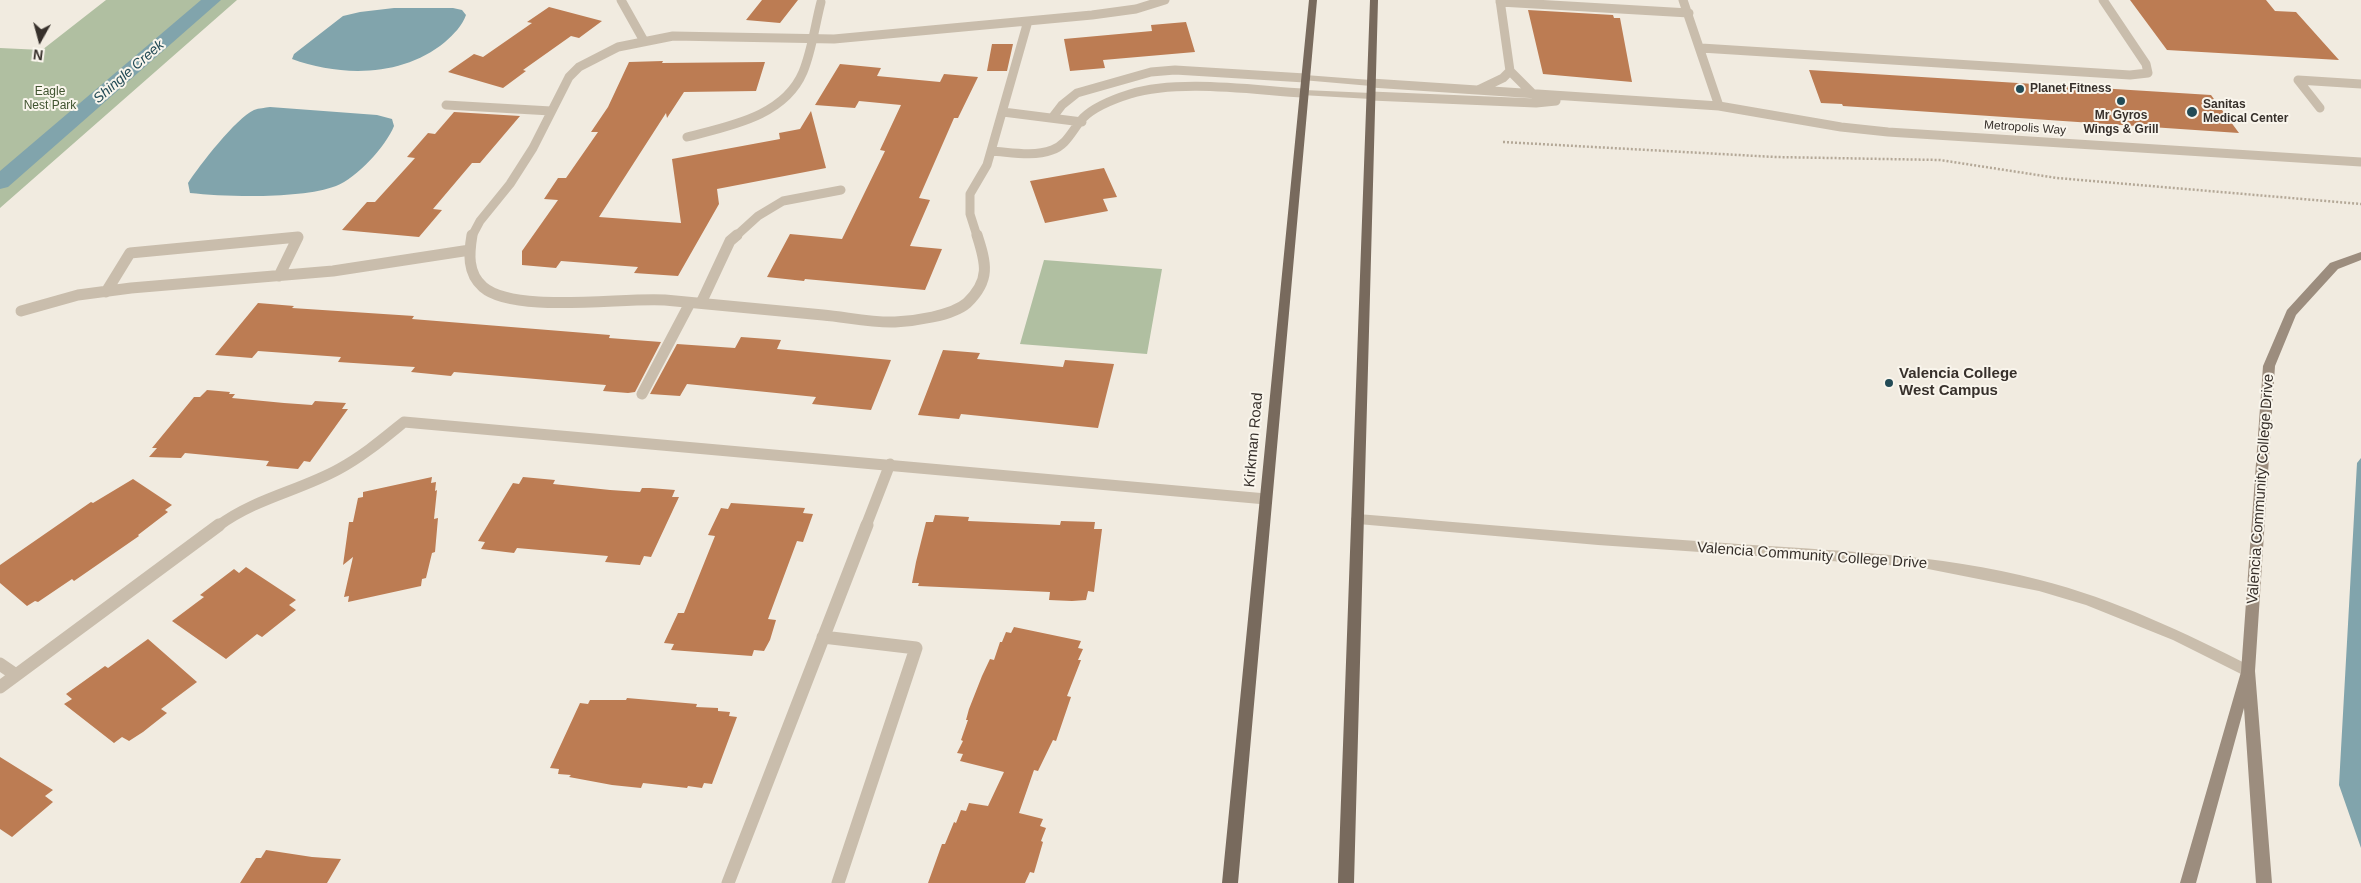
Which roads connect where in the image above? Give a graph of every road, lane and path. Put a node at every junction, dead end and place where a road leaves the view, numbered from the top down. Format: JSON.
{"nodes":[{"id":1,"x":621,"y":0,"type":"edge"},
{"id":2,"x":1165,"y":0,"type":"edge"},
{"id":3,"x":1313,"y":0,"type":"edge"},
{"id":4,"x":1374,"y":0,"type":"edge"},
{"id":5,"x":1640,"y":0,"type":"edge"},
{"id":6,"x":1684,"y":0,"type":"edge"},
{"id":7,"x":2102,"y":0,"type":"edge"},
{"id":8,"x":1500,"y":1,"type":"edge"},
{"id":9,"x":821,"y":2,"type":"dead end"},
{"id":10,"x":1642,"y":11,"type":"junction"},
{"id":11,"x":1689,"y":14,"type":"junction"},
{"id":12,"x":1028,"y":21,"type":"junction"},
{"id":13,"x":811,"y":39,"type":"junction"},
{"id":14,"x":644,"y":41,"type":"junction"},
{"id":15,"x":1701,"y":48,"type":"junction"},
{"id":16,"x":1175,"y":70,"type":"junction"},
{"id":17,"x":1510,"y":71,"type":"junction"},
{"id":18,"x":1305,"y":78,"type":"junction"},
{"id":19,"x":2361,"y":84,"type":"edge"},
{"id":20,"x":1172,"y":86,"type":"junction"},
{"id":21,"x":1371,"y":89,"type":"junction"},
{"id":22,"x":1478,"y":90,"type":"junction"},
{"id":23,"x":1304,"y":93,"type":"junction"},
{"id":24,"x":1533,"y":94,"type":"junction"},
{"id":25,"x":1585,"y":99,"type":"junction"},
{"id":26,"x":446,"y":105,"type":"dead end"},
{"id":27,"x":1719,"y":106,"type":"junction"},
{"id":28,"x":2320,"y":108,"type":"dead end"},
{"id":29,"x":551,"y":111,"type":"junction"},
{"id":30,"x":1003,"y":112,"type":"junction"},
{"id":31,"x":1052,"y":118,"type":"junction"},
{"id":32,"x":1082,"y":122,"type":"junction"},
{"id":33,"x":687,"y":136,"type":"dead end"},
{"id":34,"x":1503,"y":142,"type":"dead end"},
{"id":35,"x":991,"y":151,"type":"junction"},
{"id":36,"x":2361,"y":162,"type":"edge"},
{"id":37,"x":841,"y":190,"type":"dead end"},
{"id":38,"x":2361,"y":204,"type":"edge"},
{"id":39,"x":470,"y":250,"type":"junction"},
{"id":40,"x":2361,"y":256,"type":"edge"},
{"id":41,"x":279,"y":276,"type":"junction"},
{"id":42,"x":106,"y":292,"type":"junction"},
{"id":43,"x":696,"y":303,"type":"junction"},
{"id":44,"x":21,"y":311,"type":"dead end"},
{"id":45,"x":642,"y":394,"type":"dead end"},
{"id":46,"x":890,"y":464,"type":"junction"},
{"id":47,"x":1266,"y":499,"type":"junction"},
{"id":48,"x":1358,"y":519,"type":"junction"},
{"id":49,"x":823,"y":637,"type":"junction"},
{"id":50,"x":0,"y":664,"type":"edge"},
{"id":51,"x":2248,"y":671,"type":"junction"},
{"id":52,"x":16,"y":675,"type":"junction"},
{"id":53,"x":0,"y":687,"type":"edge"},
{"id":54,"x":728,"y":883,"type":"edge"},
{"id":55,"x":838,"y":883,"type":"edge"},
{"id":56,"x":1230,"y":883,"type":"edge"},
{"id":57,"x":1346,"y":883,"type":"edge"},
{"id":58,"x":2188,"y":883,"type":"edge"},
{"id":59,"x":2264,"y":883,"type":"edge"}],
"edges":[{"from":1,"to":14,"type":"lane"},
{"from":2,"to":12,"type":"lane"},
{"from":3,"to":18,"type":"main road","name":"Kirkman Road"},
{"from":4,"to":21,"type":"main road"},
{"from":5,"to":10,"type":"lane"},
{"from":6,"to":11,"type":"lane"},
{"from":7,"to":15,"type":"lane"},
{"from":8,"to":10,"type":"lane"},
{"from":8,"to":17,"type":"lane"},
{"from":9,"to":13,"type":"lane"},
{"from":10,"to":11,"type":"lane"},
{"from":11,"to":15,"type":"lane"},
{"from":12,"to":13,"type":"lane"},
{"from":12,"to":30,"type":"lane"},
{"from":13,"to":14,"type":"lane"},
{"from":13,"to":33,"type":"lane"},
{"from":14,"to":29,"type":"lane"},
{"from":15,"to":27,"type":"lane"},
{"from":16,"to":18,"type":"lane"},
{"from":16,"to":20,"type":"lane"},
{"from":16,"to":31,"type":"lane"},
{"from":17,"to":22,"type":"lane"},
{"from":17,"to":24,"type":"lane"},
{"from":18,"to":21,"type":"street"},
{"from":18,"to":23,"type":"main road","name":"Kirkman Road"},
{"from":19,"to":28,"type":"lane"},
{"from":20,"to":23,"type":"lane"},
{"from":20,"to":32,"type":"lane"},
{"from":21,"to":22,"type":"lane"},
{"from":21,"to":23,"type":"street"},
{"from":21,"to":25,"type":"lane"},
{"from":21,"to":48,"type":"main road"},
{"from":22,"to":24,"type":"lane"},
{"from":23,"to":47,"type":"main road","name":"Kirkman Road"},
{"from":24,"to":25,"type":"lane"},
{"from":25,"to":27,"type":"lane","name":"Metropolis Way"},
{"from":26,"to":29,"type":"lane"},
{"from":27,"to":36,"type":"lane","name":"Metropolis Way"},
{"from":29,"to":39,"type":"lane"},
{"from":30,"to":31,"type":"lane"},
{"from":30,"to":35,"type":"lane"},
{"from":31,"to":32,"type":"lane"},
{"from":32,"to":35,"type":"lane"},
{"from":34,"to":38,"type":"path"},
{"from":35,"to":43,"type":"lane"},
{"from":37,"to":43,"type":"lane"},
{"from":39,"to":41,"type":"lane"},
{"from":39,"to":43,"type":"lane"},
{"from":40,"to":51,"type":"street","name":"Valencia Community College Drive"},
{"from":41,"to":42,"type":"lane"},
{"from":41,"to":42,"type":"lane"},
{"from":42,"to":44,"type":"lane"},
{"from":43,"to":45,"type":"lane"},
{"from":46,"to":47,"type":"lane"},
{"from":46,"to":49,"type":"lane"},
{"from":46,"to":52,"type":"lane"},
{"from":47,"to":56,"type":"main road","name":"Kirkman Road"},
{"from":48,"to":51,"type":"street","name":"Valencia Community College Drive"},
{"from":48,"to":57,"type":"main road"},
{"from":49,"to":54,"type":"lane"},
{"from":49,"to":55,"type":"lane"},
{"from":50,"to":52,"type":"lane"},
{"from":51,"to":58,"type":"street","name":"Valencia Community College Drive"},
{"from":51,"to":59,"type":"street","name":"Valencia Community College Drive"},
{"from":52,"to":53,"type":"lane"}]}
